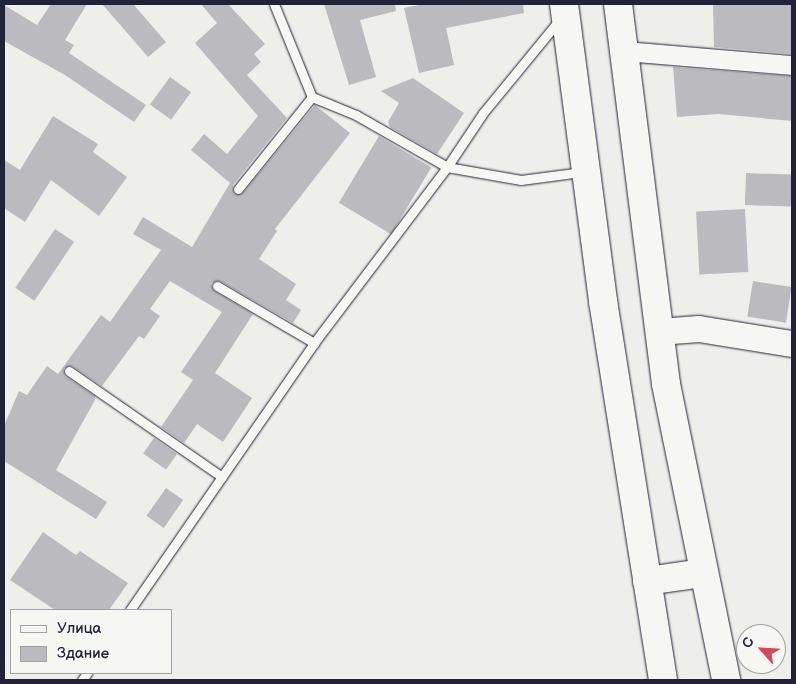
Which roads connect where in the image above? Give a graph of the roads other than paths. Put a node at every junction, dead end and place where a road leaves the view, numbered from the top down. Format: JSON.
{"nodes":[{"id":1,"x":274,"y":4,"type":"edge"},
{"id":2,"x":618,"y":4,"type":"edge"},
{"id":3,"x":565,"y":8,"type":"edge"},
{"id":4,"x":625,"y":51,"type":"junction"},
{"id":5,"x":792,"y":65,"type":"edge"},
{"id":6,"x":312,"y":97,"type":"junction"},
{"id":7,"x":447,"y":167,"type":"junction"},
{"id":8,"x":588,"y":171,"type":"junction"},
{"id":9,"x":238,"y":189,"type":"dead end"},
{"id":10,"x":217,"y":286,"type":"dead end"},
{"id":11,"x":660,"y":332,"type":"junction"},
{"id":12,"x":314,"y":343,"type":"junction"},
{"id":13,"x":792,"y":344,"type":"edge"},
{"id":14,"x":69,"y":370,"type":"dead end"},
{"id":15,"x":222,"y":477,"type":"junction"},
{"id":16,"x":703,"y":573,"type":"junction"},
{"id":17,"x":647,"y":581,"type":"junction"},
{"id":18,"x":131,"y":609,"type":"edge"},
{"id":19,"x":663,"y":680,"type":"edge"},
{"id":20,"x":726,"y":680,"type":"edge"}],
"edges":[{"from":1,"to":6,"type":"lane"},
{"from":2,"to":4,"type":"main road"},
{"from":3,"to":7,"type":"lane"},
{"from":3,"to":8,"type":"main road"},
{"from":4,"to":5,"type":"street"},
{"from":4,"to":11,"type":"main road"},
{"from":6,"to":7,"type":"lane"},
{"from":6,"to":9,"type":"lane"},
{"from":7,"to":8,"type":"lane"},
{"from":7,"to":12,"type":"lane"},
{"from":8,"to":17,"type":"main road"},
{"from":10,"to":12,"type":"lane"},
{"from":11,"to":13,"type":"street"},
{"from":11,"to":16,"type":"main road"},
{"from":12,"to":15,"type":"lane"},
{"from":14,"to":15,"type":"lane"},
{"from":15,"to":18,"type":"lane"},
{"from":16,"to":17,"type":"main road"},
{"from":16,"to":20,"type":"main road"},
{"from":17,"to":19,"type":"main road"}]}
